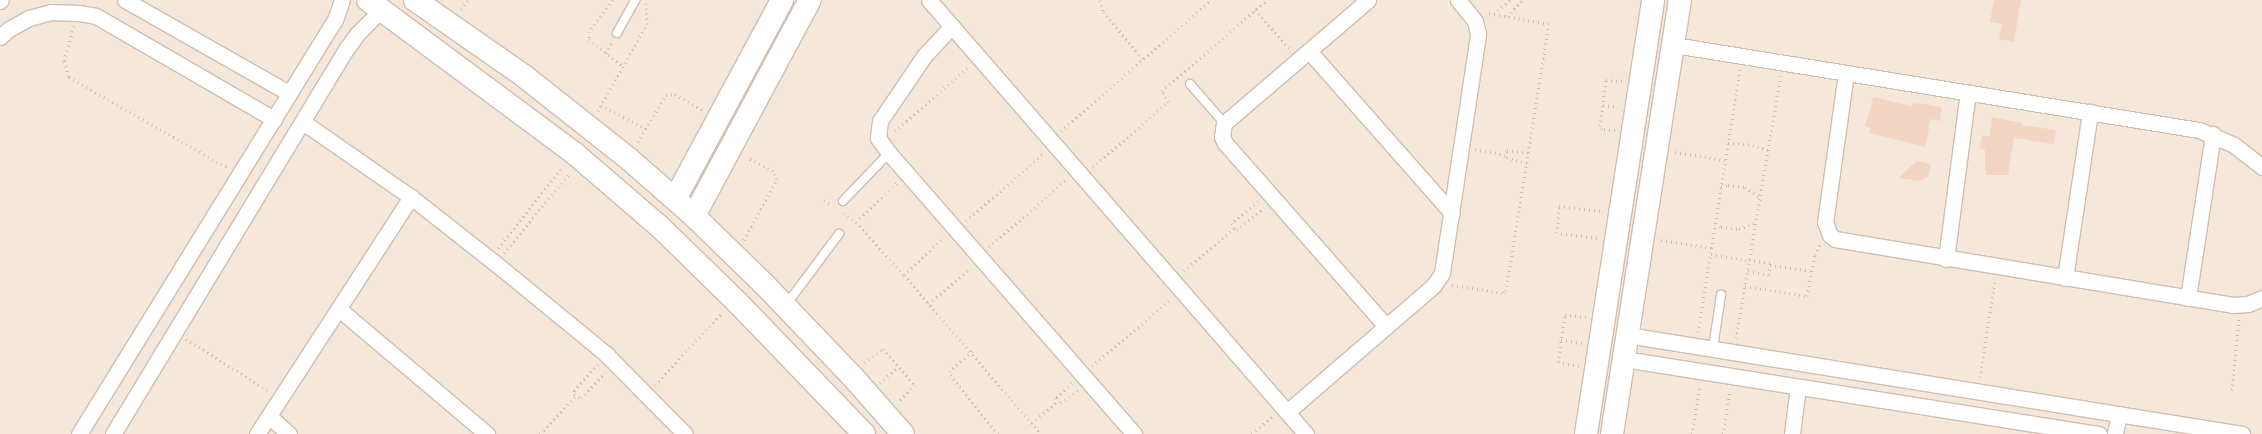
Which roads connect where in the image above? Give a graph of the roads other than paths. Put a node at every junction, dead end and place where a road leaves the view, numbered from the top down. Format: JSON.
{"nodes":[{"id":1,"x":125,"y":0,"type":"edge"},
{"id":2,"x":342,"y":0,"type":"edge"},
{"id":3,"x":415,"y":0,"type":"edge"},
{"id":4,"x":635,"y":0,"type":"edge"},
{"id":5,"x":782,"y":0,"type":"edge"},
{"id":6,"x":810,"y":0,"type":"edge"},
{"id":7,"x":929,"y":0,"type":"edge"},
{"id":8,"x":1368,"y":0,"type":"edge"},
{"id":9,"x":1653,"y":0,"type":"edge"},
{"id":10,"x":1680,"y":0,"type":"edge"},
{"id":11,"x":375,"y":5,"type":"edge"},
{"id":12,"x":1462,"y":5,"type":"edge"},
{"id":13,"x":952,"y":26,"type":"junction"},
{"id":14,"x":617,"y":33,"type":"dead end"},
{"id":15,"x":0,"y":37,"type":"edge"},
{"id":16,"x":1674,"y":45,"type":"junction"},
{"id":17,"x":1304,"y":55,"type":"junction"},
{"id":18,"x":1846,"y":73,"type":"junction"},
{"id":19,"x":1190,"y":84,"type":"dead end"},
{"id":20,"x":1968,"y":92,"type":"junction"},
{"id":21,"x":290,"y":94,"type":"junction"},
{"id":22,"x":2090,"y":112,"type":"junction"},
{"id":23,"x":274,"y":119,"type":"junction"},
{"id":24,"x":303,"y":122,"type":"junction"},
{"id":25,"x":1224,"y":124,"type":"junction"},
{"id":26,"x":2212,"y":134,"type":"junction"},
{"id":27,"x":885,"y":148,"type":"junction"},
{"id":28,"x":2262,"y":168,"type":"edge"},
{"id":29,"x":411,"y":197,"type":"junction"},
{"id":30,"x":675,"y":199,"type":"junction"},
{"id":31,"x":844,"y":201,"type":"dead end"},
{"id":32,"x":1452,"y":213,"type":"junction"},
{"id":33,"x":694,"y":216,"type":"junction"},
{"id":34,"x":839,"y":234,"type":"dead end"},
{"id":35,"x":1946,"y":258,"type":"junction"},
{"id":36,"x":2065,"y":278,"type":"junction"},
{"id":37,"x":764,"y":284,"type":"junction"},
{"id":38,"x":1722,"y":295,"type":"dead end"},
{"id":39,"x":2188,"y":298,"type":"junction"},
{"id":40,"x":2262,"y":298,"type":"edge"},
{"id":41,"x":738,"y":303,"type":"junction"},
{"id":42,"x":785,"y":306,"type":"junction"},
{"id":43,"x":339,"y":309,"type":"junction"},
{"id":44,"x":1386,"y":326,"type":"junction"},
{"id":45,"x":1627,"y":335,"type":"junction"},
{"id":46,"x":1713,"y":348,"type":"junction"},
{"id":47,"x":1624,"y":359,"type":"junction"},
{"id":48,"x":1798,"y":387,"type":"junction"},
{"id":49,"x":1285,"y":410,"type":"junction"},
{"id":50,"x":2118,"y":414,"type":"junction"},
{"id":51,"x":268,"y":416,"type":"junction"},
{"id":52,"x":79,"y":434,"type":"edge"},
{"id":53,"x":113,"y":434,"type":"edge"},
{"id":54,"x":257,"y":434,"type":"edge"},
{"id":55,"x":289,"y":434,"type":"edge"},
{"id":56,"x":487,"y":434,"type":"edge"},
{"id":57,"x":685,"y":434,"type":"edge"},
{"id":58,"x":864,"y":434,"type":"edge"},
{"id":59,"x":903,"y":434,"type":"edge"},
{"id":60,"x":1134,"y":434,"type":"edge"},
{"id":61,"x":1306,"y":434,"type":"edge"},
{"id":62,"x":1586,"y":434,"type":"edge"},
{"id":63,"x":1612,"y":434,"type":"edge"},
{"id":64,"x":1792,"y":434,"type":"edge"},
{"id":65,"x":2099,"y":434,"type":"edge"},
{"id":66,"x":2115,"y":434,"type":"edge"},
{"id":67,"x":2242,"y":434,"type":"edge"}],
"edges":[{"from":1,"to":21,"type":"street"},
{"from":2,"to":21,"type":"street"},
{"from":3,"to":30,"type":"street"},
{"from":4,"to":14,"type":"lane"},
{"from":5,"to":30,"type":"street"},
{"from":6,"to":33,"type":"street"},
{"from":7,"to":13,"type":"street"},
{"from":8,"to":17,"type":"street"},
{"from":9,"to":62,"type":"street"},
{"from":10,"to":16,"type":"street"},
{"from":11,"to":24,"type":"street"},
{"from":11,"to":41,"type":"street"},
{"from":12,"to":32,"type":"street"},
{"from":13,"to":27,"type":"street"},
{"from":13,"to":49,"type":"street"},
{"from":15,"to":23,"type":"street"},
{"from":16,"to":18,"type":"street"},
{"from":16,"to":45,"type":"street"},
{"from":17,"to":25,"type":"street"},
{"from":17,"to":32,"type":"street"},
{"from":18,"to":20,"type":"street"},
{"from":18,"to":35,"type":"street"},
{"from":19,"to":25,"type":"lane"},
{"from":20,"to":22,"type":"street"},
{"from":20,"to":35,"type":"street"},
{"from":21,"to":23,"type":"street"},
{"from":22,"to":26,"type":"street"},
{"from":22,"to":36,"type":"street"},
{"from":23,"to":52,"type":"street"},
{"from":24,"to":29,"type":"street"},
{"from":24,"to":53,"type":"street"},
{"from":25,"to":44,"type":"street"},
{"from":26,"to":28,"type":"street"},
{"from":26,"to":39,"type":"street"},
{"from":27,"to":31,"type":"lane"},
{"from":27,"to":60,"type":"street"},
{"from":29,"to":43,"type":"street"},
{"from":29,"to":57,"type":"street"},
{"from":30,"to":33,"type":"street"},
{"from":32,"to":44,"type":"street"},
{"from":33,"to":37,"type":"street"},
{"from":34,"to":42,"type":"lane"},
{"from":35,"to":36,"type":"street"},
{"from":36,"to":39,"type":"street"},
{"from":37,"to":41,"type":"street"},
{"from":37,"to":42,"type":"street"},
{"from":38,"to":46,"type":"lane"},
{"from":39,"to":40,"type":"street"},
{"from":41,"to":58,"type":"street"},
{"from":42,"to":59,"type":"street"},
{"from":43,"to":51,"type":"street"},
{"from":43,"to":56,"type":"street"},
{"from":44,"to":49,"type":"street"},
{"from":45,"to":46,"type":"street"},
{"from":45,"to":47,"type":"street"},
{"from":46,"to":50,"type":"street"},
{"from":47,"to":48,"type":"street"},
{"from":47,"to":63,"type":"street"},
{"from":48,"to":64,"type":"street"},
{"from":48,"to":65,"type":"street"},
{"from":49,"to":61,"type":"street"},
{"from":50,"to":66,"type":"street"},
{"from":50,"to":67,"type":"street"},
{"from":51,"to":54,"type":"street"},
{"from":51,"to":55,"type":"street"}]}
